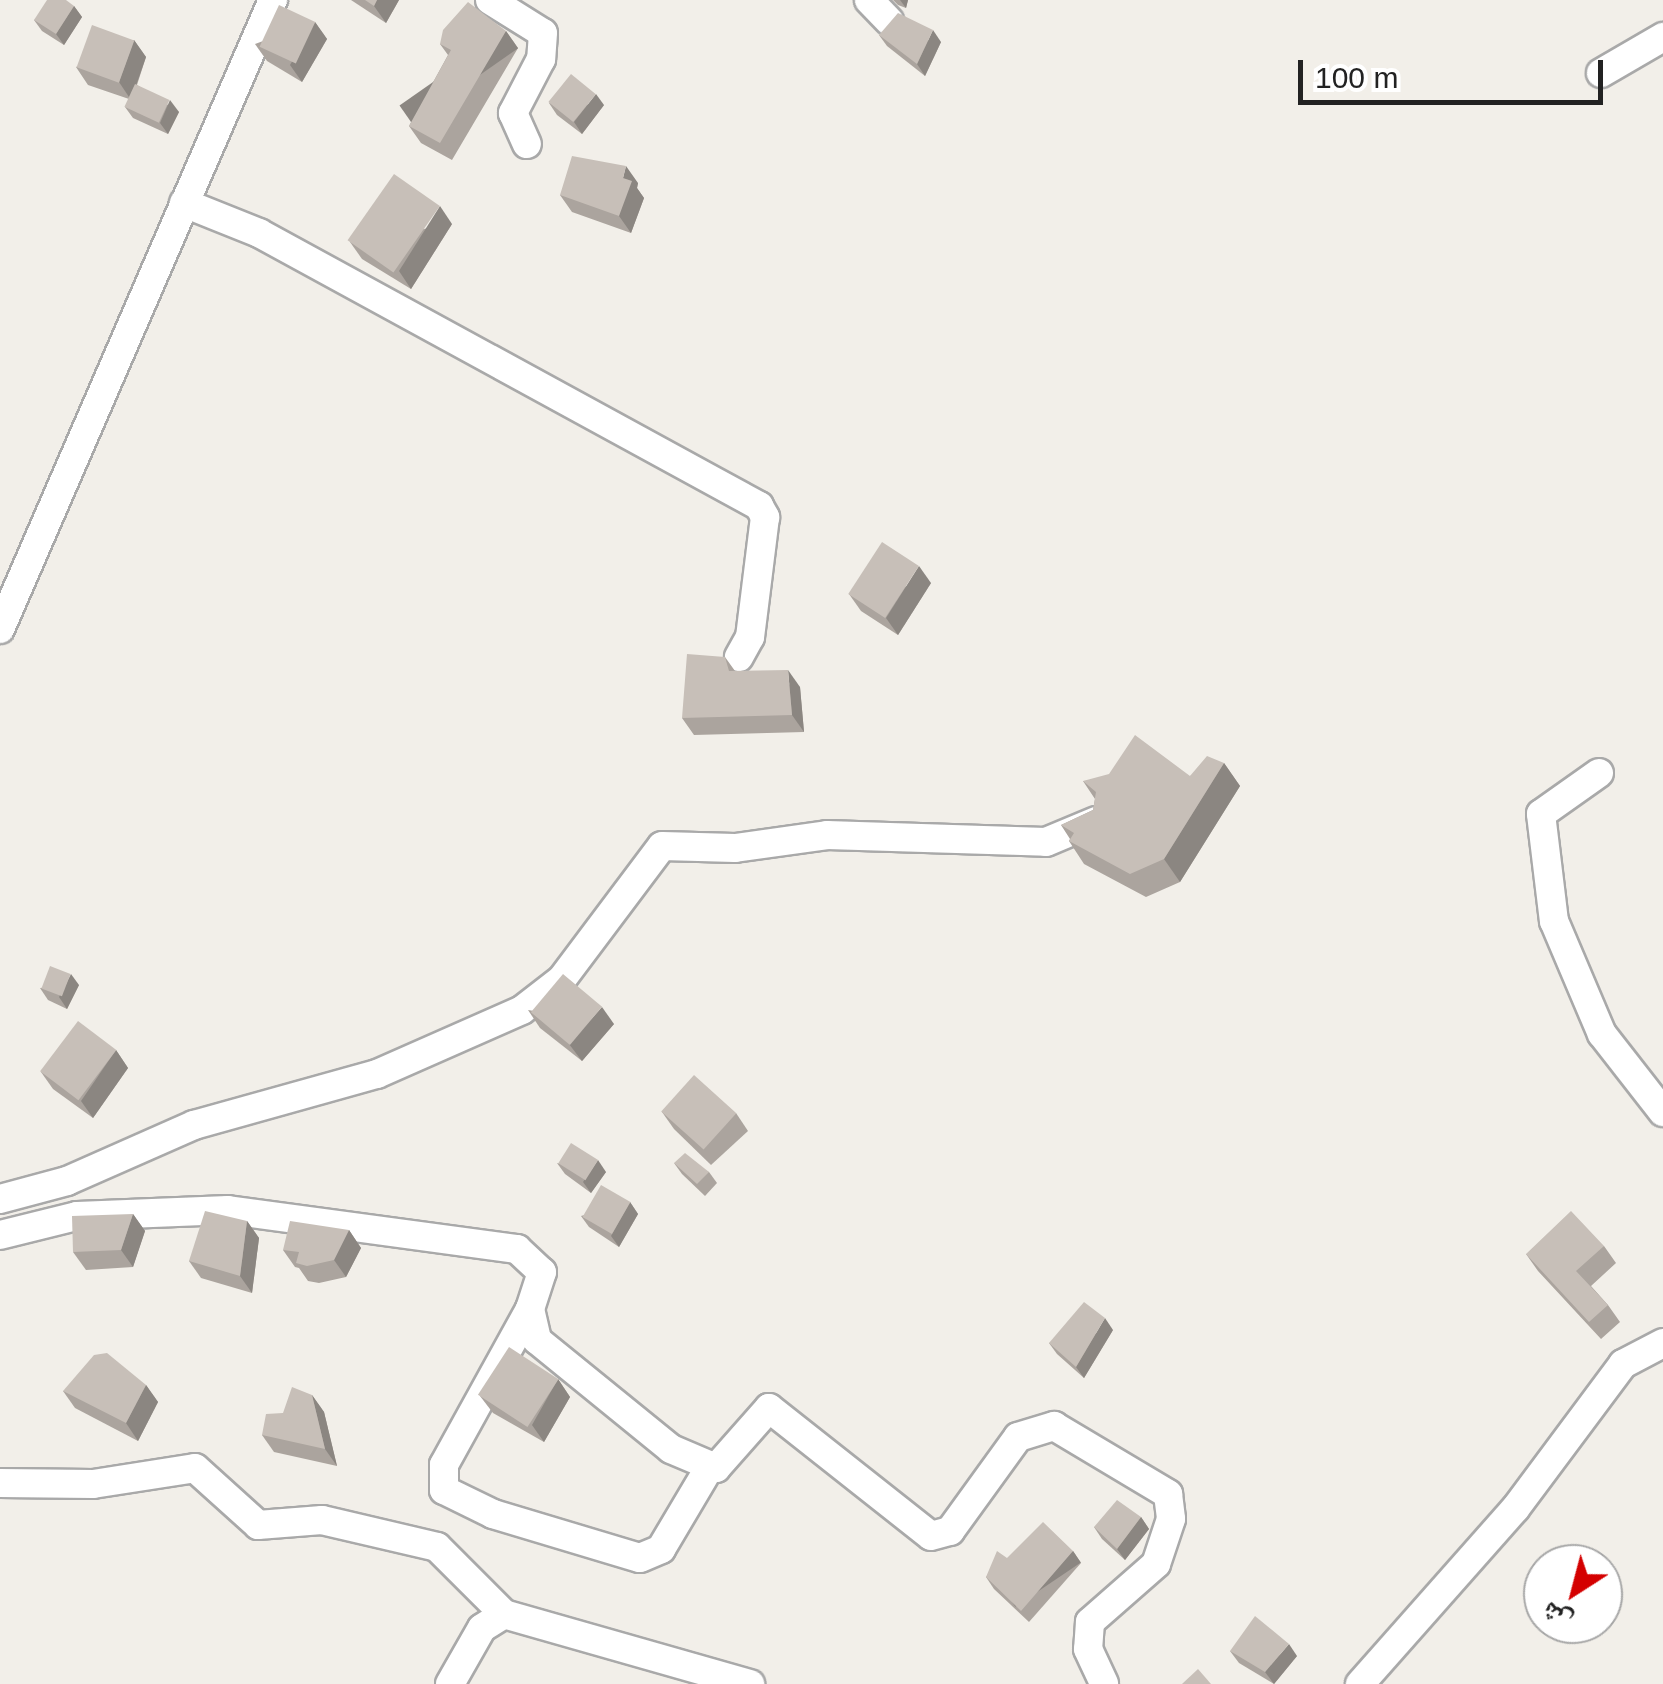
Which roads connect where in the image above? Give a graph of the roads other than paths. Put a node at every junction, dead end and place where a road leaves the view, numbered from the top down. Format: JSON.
{"nodes":[{"id":1,"x":274,"y":0,"type":"edge"},
{"id":2,"x":490,"y":0,"type":"edge"},
{"id":3,"x":1663,"y":37,"type":"edge"},
{"id":4,"x":1601,"y":73,"type":"dead end"},
{"id":5,"x":527,"y":144,"type":"dead end"},
{"id":6,"x":184,"y":203,"type":"junction"},
{"id":7,"x":0,"y":629,"type":"edge"},
{"id":8,"x":739,"y":657,"type":"dead end"},
{"id":9,"x":1599,"y":772,"type":"dead end"},
{"id":10,"x":1096,"y":821,"type":"edge"},
{"id":11,"x":1663,"y":1112,"type":"edge"},
{"id":12,"x":0,"y":1199,"type":"edge"},
{"id":13,"x":0,"y":1236,"type":"edge"},
{"id":14,"x":530,"y":1309,"type":"junction"},
{"id":15,"x":1663,"y":1344,"type":"edge"},
{"id":16,"x":709,"y":1468,"type":"junction"},
{"id":17,"x":0,"y":1484,"type":"edge"},
{"id":18,"x":504,"y":1614,"type":"junction"},
{"id":19,"x":450,"y":1684,"type":"edge"},
{"id":20,"x":750,"y":1684,"type":"edge"},
{"id":21,"x":1104,"y":1684,"type":"edge"},
{"id":22,"x":1360,"y":1684,"type":"edge"}],
"edges":[{"from":1,"to":6,"type":"street"},
{"from":2,"to":5,"type":"street"},
{"from":3,"to":4,"type":"street"},
{"from":6,"to":7,"type":"street"},
{"from":6,"to":8,"type":"street"},
{"from":9,"to":11,"type":"street"},
{"from":10,"to":12,"type":"street"},
{"from":13,"to":14,"type":"street"},
{"from":14,"to":16,"type":"street"},
{"from":14,"to":16,"type":"street"},
{"from":15,"to":22,"type":"street"},
{"from":16,"to":21,"type":"street"},
{"from":17,"to":18,"type":"street"},
{"from":18,"to":19,"type":"street"},
{"from":18,"to":20,"type":"street"}]}
